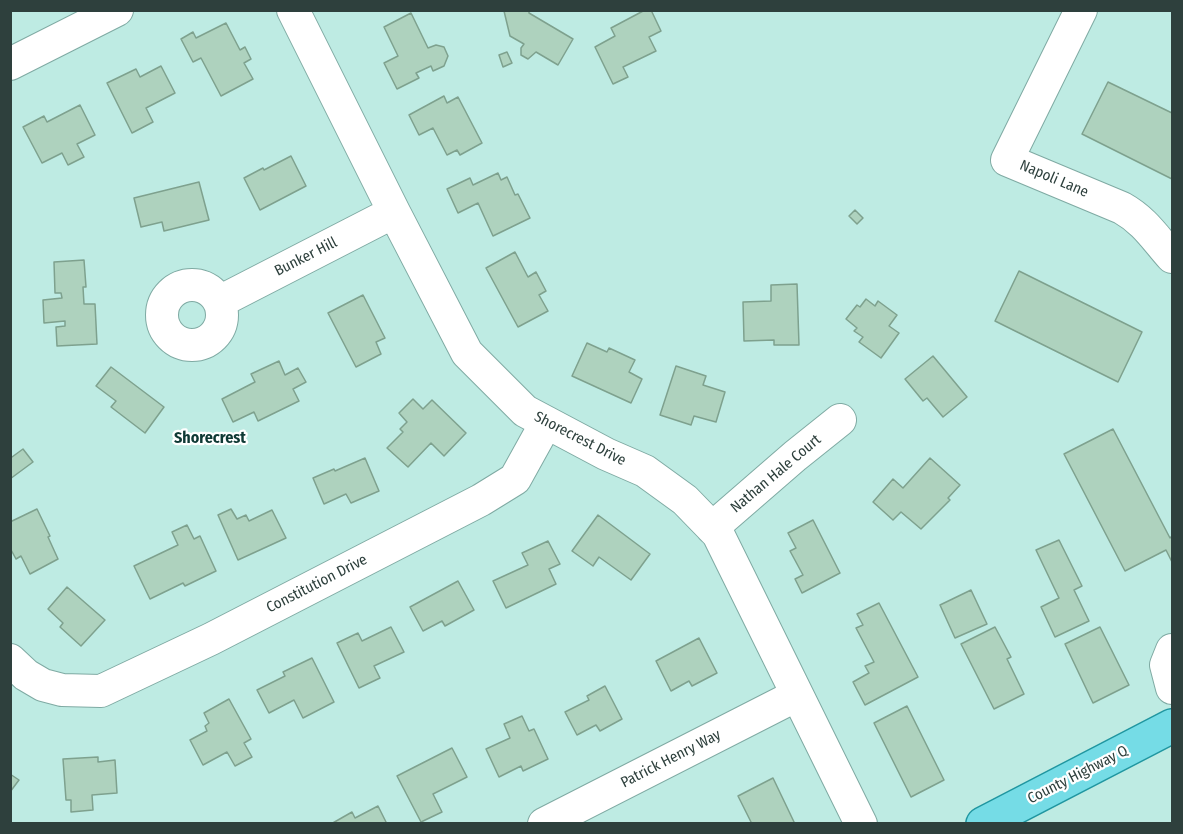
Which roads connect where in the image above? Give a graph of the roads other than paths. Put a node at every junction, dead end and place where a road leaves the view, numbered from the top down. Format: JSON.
{"nodes":[{"id":1,"x":117,"y":10,"type":"edge"},
{"id":2,"x":293,"y":10,"type":"edge"},
{"id":3,"x":1081,"y":10,"type":"edge"},
{"id":4,"x":10,"y":64,"type":"edge"},
{"id":5,"x":394,"y":212,"type":"junction"},
{"id":6,"x":1173,"y":257,"type":"edge"},
{"id":7,"x":219,"y":302,"type":"dead end"},
{"id":8,"x":840,"y":420,"type":"dead end"},
{"id":9,"x":546,"y":423,"type":"junction"},
{"id":10,"x":712,"y":528,"type":"junction"},
{"id":11,"x":1173,"y":650,"type":"edge"},
{"id":12,"x":10,"y":660,"type":"edge"},
{"id":13,"x":1173,"y":687,"type":"edge"},
{"id":14,"x":797,"y":695,"type":"junction"},
{"id":15,"x":1173,"y":726,"type":"edge"},
{"id":16,"x":544,"y":824,"type":"edge"},
{"id":17,"x":861,"y":824,"type":"edge"},
{"id":18,"x":983,"y":824,"type":"edge"}],
"edges":[{"from":1,"to":4,"type":"street"},
{"from":2,"to":5,"type":"street","name":"Shorecrest Drive"},
{"from":3,"to":6,"type":"street","name":"Napoli Lane"},
{"from":5,"to":7,"type":"street","name":"Bunker Hill"},
{"from":5,"to":9,"type":"street","name":"Shorecrest Drive"},
{"from":8,"to":10,"type":"street","name":"Nathan Hale Court"},
{"from":9,"to":10,"type":"street","name":"Shorecrest Drive"},
{"from":9,"to":12,"type":"street","name":"Constitution Drive"},
{"from":10,"to":14,"type":"street","name":"Shorecrest Drive"},
{"from":11,"to":13,"type":"street"},
{"from":14,"to":16,"type":"street","name":"Patrick Henry Way"},
{"from":14,"to":17,"type":"street","name":"Shorecrest Drive"},
{"from":15,"to":18,"type":"main road","name":"County Highway Q"}]}
